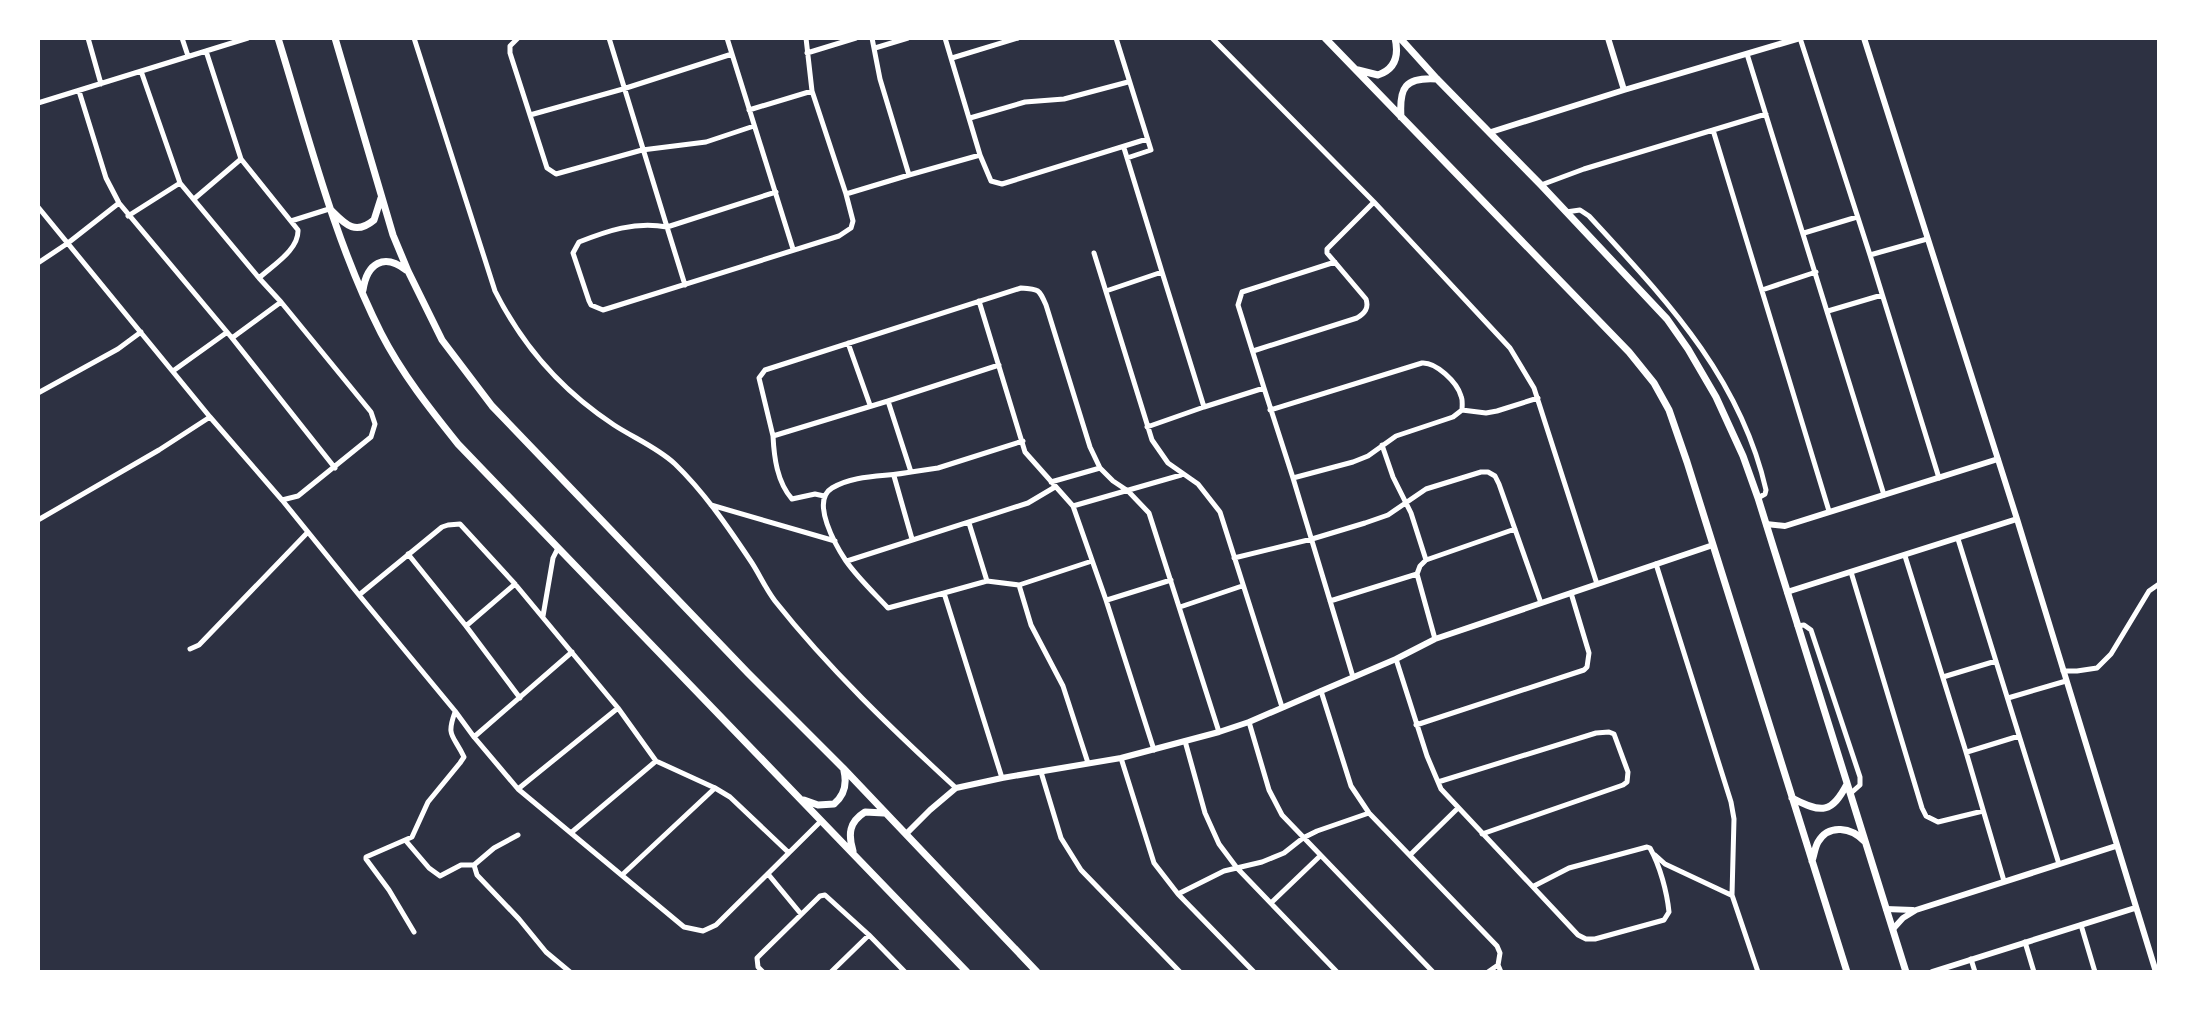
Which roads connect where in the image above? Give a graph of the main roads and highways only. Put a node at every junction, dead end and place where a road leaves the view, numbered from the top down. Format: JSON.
{"nodes":[{"id":1,"x":278,"y":38,"type":"edge"},
{"id":2,"x":335,"y":38,"type":"edge"},
{"id":3,"x":1325,"y":38,"type":"edge"},
{"id":4,"x":1397,"y":38,"type":"edge"},
{"id":5,"x":1356,"y":69,"type":"junction"},
{"id":6,"x":1437,"y":79,"type":"junction"},
{"id":7,"x":1401,"y":117,"type":"junction"},
{"id":8,"x":382,"y":197,"type":"junction"},
{"id":9,"x":329,"y":209,"type":"junction"},
{"id":10,"x":408,"y":271,"type":"junction"},
{"id":11,"x":363,"y":293,"type":"junction"},
{"id":12,"x":843,"y":768,"type":"junction"},
{"id":13,"x":1848,"y":783,"type":"junction"},
{"id":14,"x":1792,"y":798,"type":"junction"},
{"id":15,"x":802,"y":799,"type":"junction"},
{"id":16,"x":884,"y":813,"type":"junction"},
{"id":17,"x":1866,"y":843,"type":"junction"},
{"id":18,"x":855,"y":855,"type":"junction"},
{"id":19,"x":1812,"y":861,"type":"junction"},
{"id":20,"x":967,"y":972,"type":"edge"},
{"id":21,"x":1037,"y":972,"type":"edge"},
{"id":22,"x":1847,"y":972,"type":"edge"},
{"id":23,"x":1906,"y":972,"type":"edge"}],
"edges":[{"from":1,"to":9,"type":"main road"},
{"from":2,"to":8,"type":"main road"},
{"from":3,"to":5,"type":"main road"},
{"from":4,"to":5,"type":"main road"},
{"from":4,"to":6,"type":"main road"},
{"from":5,"to":7,"type":"main road"},
{"from":6,"to":7,"type":"main road"},
{"from":6,"to":13,"type":"main road"},
{"from":7,"to":14,"type":"main road"},
{"from":8,"to":9,"type":"main road"},
{"from":8,"to":10,"type":"main road"},
{"from":9,"to":11,"type":"main road"},
{"from":10,"to":11,"type":"main road"},
{"from":10,"to":12,"type":"main road"},
{"from":11,"to":15,"type":"main road"},
{"from":12,"to":15,"type":"main road"},
{"from":12,"to":16,"type":"main road"},
{"from":13,"to":14,"type":"main road"},
{"from":13,"to":17,"type":"main road"},
{"from":14,"to":19,"type":"main road"},
{"from":15,"to":18,"type":"main road"},
{"from":16,"to":18,"type":"main road"},
{"from":16,"to":21,"type":"main road"},
{"from":17,"to":19,"type":"main road"},
{"from":17,"to":23,"type":"main road"},
{"from":18,"to":20,"type":"main road"},
{"from":19,"to":22,"type":"main road"}]}
